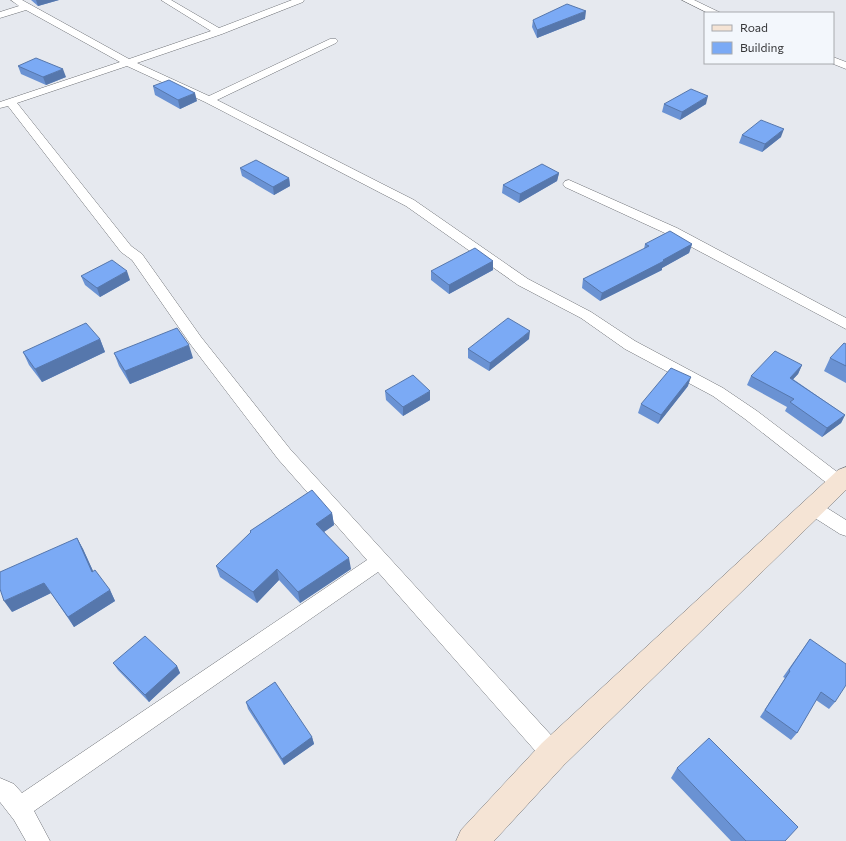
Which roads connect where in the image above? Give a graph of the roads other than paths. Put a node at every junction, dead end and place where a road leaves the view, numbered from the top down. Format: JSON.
{"nodes":[{"id":1,"x":15,"y":0,"type":"edge"},
{"id":2,"x":164,"y":0,"type":"edge"},
{"id":3,"x":300,"y":0,"type":"edge"},
{"id":4,"x":686,"y":0,"type":"edge"},
{"id":5,"x":25,"y":7,"type":"junction"},
{"id":6,"x":714,"y":12,"type":"edge"},
{"id":7,"x":0,"y":15,"type":"edge"},
{"id":8,"x":219,"y":32,"type":"junction"},
{"id":9,"x":333,"y":41,"type":"dead end"},
{"id":10,"x":834,"y":60,"type":"edge"},
{"id":11,"x":128,"y":63,"type":"junction"},
{"id":12,"x":846,"y":66,"type":"edge"},
{"id":13,"x":209,"y":100,"type":"junction"},
{"id":14,"x":5,"y":104,"type":"edge"},
{"id":15,"x":569,"y":184,"type":"dead end"},
{"id":16,"x":846,"y":324,"type":"edge"},
{"id":17,"x":842,"y":480,"type":"edge"},
{"id":18,"x":813,"y":508,"type":"junction"},
{"id":19,"x":846,"y":529,"type":"edge"},
{"id":20,"x":380,"y":561,"type":"junction"},
{"id":21,"x":553,"y":754,"type":"junction"},
{"id":22,"x":0,"y":789,"type":"edge"},
{"id":23,"x":19,"y":808,"type":"junction"},
{"id":24,"x":38,"y":841,"type":"edge"},
{"id":25,"x":472,"y":841,"type":"edge"}],
"edges":[{"from":1,"to":5,"type":"street"},
{"from":2,"to":8,"type":"street"},
{"from":3,"to":8,"type":"street"},
{"from":4,"to":6,"type":"street"},
{"from":5,"to":7,"type":"street"},
{"from":5,"to":11,"type":"street"},
{"from":8,"to":11,"type":"street"},
{"from":9,"to":13,"type":"street"},
{"from":10,"to":12,"type":"street"},
{"from":11,"to":13,"type":"street"},
{"from":11,"to":14,"type":"street"},
{"from":13,"to":17,"type":"street"},
{"from":14,"to":20,"type":"street"},
{"from":15,"to":16,"type":"street"},
{"from":17,"to":18,"type":"street"},
{"from":18,"to":19,"type":"street"},
{"from":18,"to":21,"type":"street"},
{"from":20,"to":21,"type":"street"},
{"from":20,"to":23,"type":"street"},
{"from":21,"to":25,"type":"street"},
{"from":22,"to":23,"type":"street"},
{"from":23,"to":24,"type":"street"}]}
